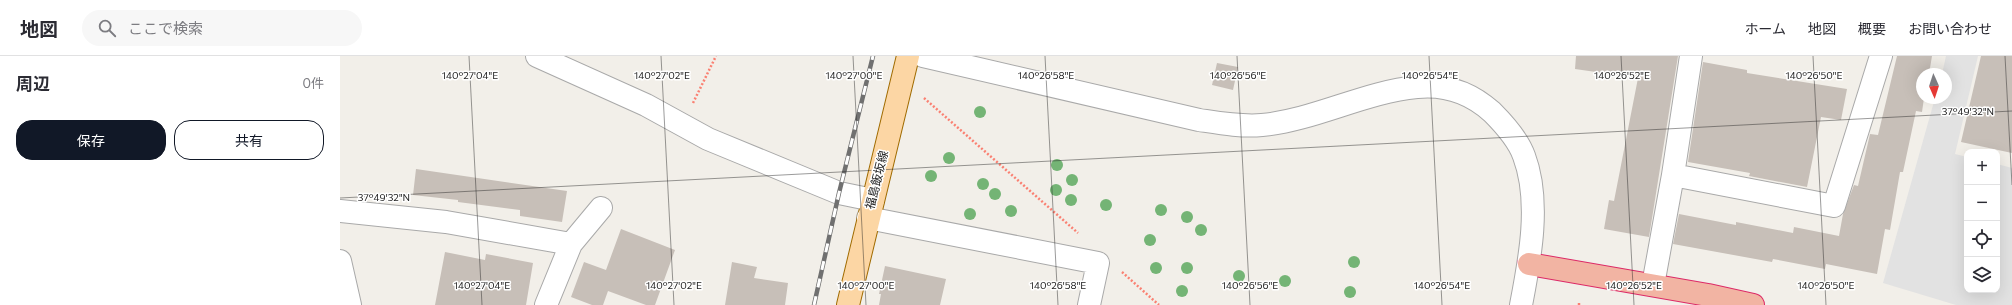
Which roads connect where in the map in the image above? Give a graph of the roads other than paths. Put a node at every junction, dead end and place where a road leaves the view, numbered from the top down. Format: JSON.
{"nodes":[{"id":1,"x":537,"y":56,"type":"edge"},
{"id":2,"x":908,"y":56,"type":"edge"},
{"id":3,"x":923,"y":56,"type":"edge"},
{"id":4,"x":1691,"y":56,"type":"edge"},
{"id":5,"x":1875,"y":57,"type":"edge"},
{"id":6,"x":1673,"y":175,"type":"junction"},
{"id":7,"x":601,"y":208,"type":"dead end"},
{"id":8,"x":871,"y":209,"type":"junction"},
{"id":9,"x":340,"y":211,"type":"edge"},
{"id":10,"x":571,"y":244,"type":"junction"},
{"id":11,"x":340,"y":262,"type":"edge"},
{"id":12,"x":1529,"y":264,"type":"junction"},
{"id":13,"x":1652,"y":285,"type":"junction"},
{"id":14,"x":350,"y":305,"type":"edge"},
{"id":15,"x":546,"y":305,"type":"edge"},
{"id":16,"x":848,"y":305,"type":"edge"},
{"id":17,"x":1089,"y":305,"type":"edge"},
{"id":18,"x":1521,"y":305,"type":"edge"},
{"id":19,"x":1753,"y":305,"type":"edge"}],
"edges":[{"from":1,"to":8,"type":"street"},
{"from":2,"to":8,"type":"main road","name":"福島飯坂線"},
{"from":3,"to":12,"type":"street"},
{"from":4,"to":6,"type":"street"},
{"from":5,"to":6,"type":"street"},
{"from":6,"to":13,"type":"street"},
{"from":7,"to":10,"type":"street"},
{"from":8,"to":16,"type":"main road","name":"福島飯坂線"},
{"from":8,"to":17,"type":"street"},
{"from":9,"to":10,"type":"street"},
{"from":10,"to":15,"type":"street"},
{"from":11,"to":14,"type":"street"},
{"from":12,"to":13,"type":"highway"},
{"from":12,"to":18,"type":"street"},
{"from":13,"to":19,"type":"highway"}]}
